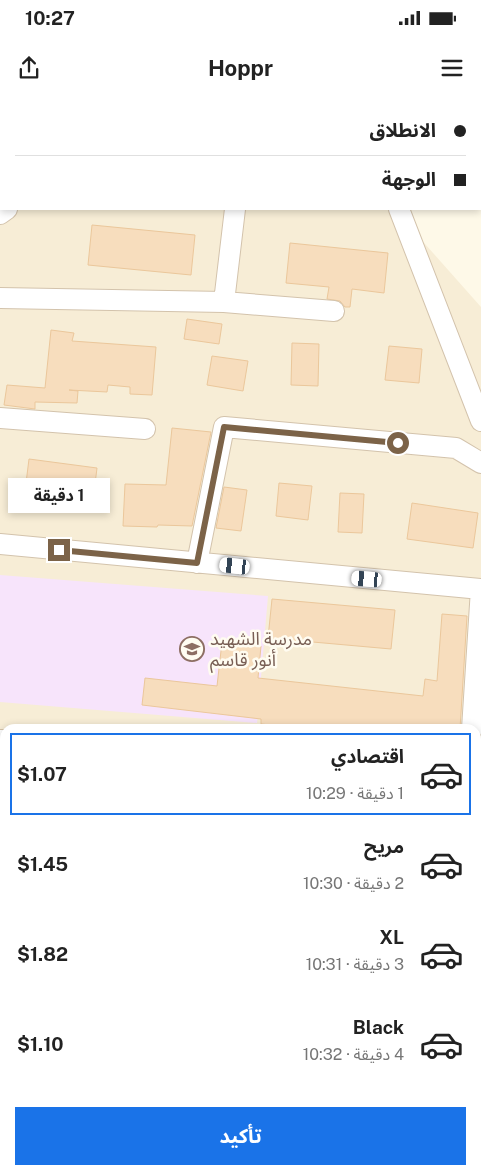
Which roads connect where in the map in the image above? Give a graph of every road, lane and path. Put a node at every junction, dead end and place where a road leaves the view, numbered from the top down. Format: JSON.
{"nodes":[{"id":1,"x":235,"y":210,"type":"edge"},
{"id":2,"x":399,"y":210,"type":"edge"},
{"id":3,"x":0,"y":298,"type":"edge"},
{"id":4,"x":224,"y":302,"type":"junction"},
{"id":5,"x":334,"y":311,"type":"dead end"},
{"id":6,"x":0,"y":418,"type":"edge"},
{"id":7,"x":481,"y":421,"type":"edge"},
{"id":8,"x":145,"y":429,"type":"dead end"},
{"id":9,"x":481,"y":462,"type":"edge"},
{"id":10,"x":0,"y":544,"type":"edge"},
{"id":11,"x":197,"y":563,"type":"junction"},
{"id":12,"x":481,"y":589,"type":"edge"},
{"id":13,"x":472,"y":724,"type":"edge"}],
"edges":[{"from":1,"to":4,"type":"street"},
{"from":2,"to":7,"type":"street"},
{"from":3,"to":4,"type":"street"},
{"from":4,"to":5,"type":"street"},
{"from":6,"to":8,"type":"street"},
{"from":9,"to":11,"type":"street"},
{"from":10,"to":11,"type":"street"},
{"from":11,"to":12,"type":"street"},
{"from":12,"to":13,"type":"street"}]}
